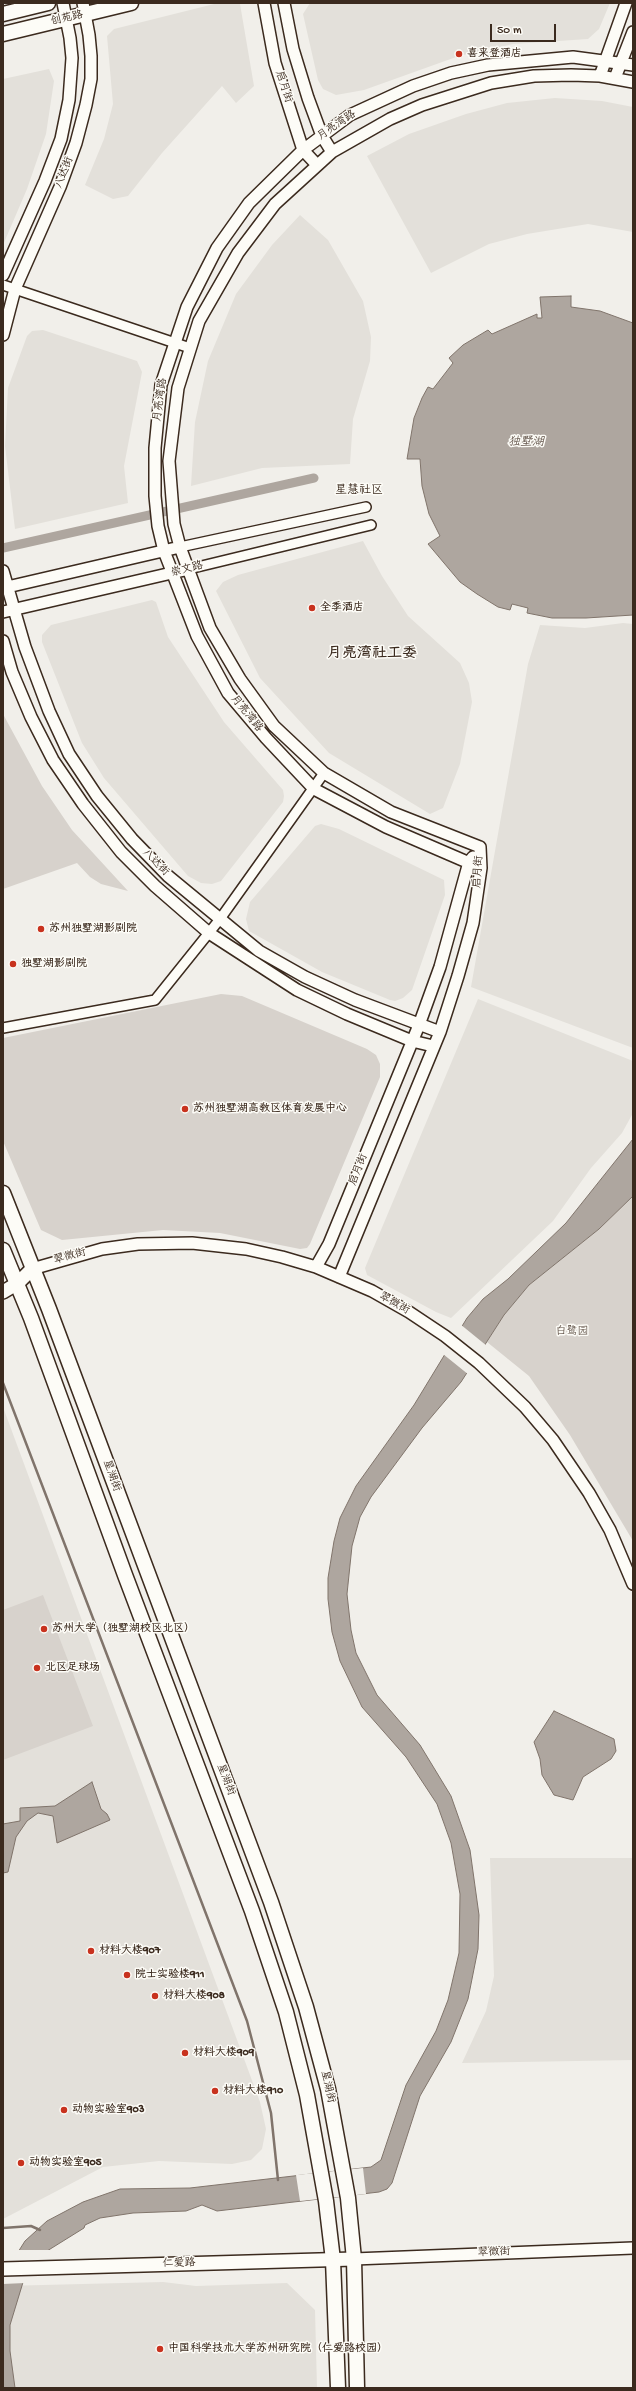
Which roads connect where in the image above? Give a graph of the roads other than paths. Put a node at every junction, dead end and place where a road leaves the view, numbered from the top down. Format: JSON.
{"nodes":[{"id":1,"x":48,"y":3,"type":"edge"},
{"id":2,"x":63,"y":3,"type":"edge"},
{"id":3,"x":131,"y":3,"type":"edge"},
{"id":4,"x":264,"y":3,"type":"edge"},
{"id":5,"x":284,"y":3,"type":"edge"},
{"id":6,"x":626,"y":3,"type":"edge"},
{"id":7,"x":85,"y":9,"type":"edge"},
{"id":8,"x":3,"y":14,"type":"edge"},
{"id":9,"x":67,"y":19,"type":"junction"},
{"id":10,"x":633,"y":32,"type":"edge"},
{"id":11,"x":3,"y":34,"type":"edge"},
{"id":12,"x":604,"y":60,"type":"junction"},
{"id":13,"x":621,"y":62,"type":"junction"},
{"id":14,"x":633,"y":65,"type":"edge"},
{"id":15,"x":600,"y":76,"type":"junction"},
{"id":16,"x":615,"y":78,"type":"junction"},
{"id":17,"x":633,"y":82,"type":"edge"},
{"id":18,"x":322,"y":136,"type":"junction"},
{"id":19,"x":303,"y":150,"type":"junction"},
{"id":20,"x":332,"y":152,"type":"junction"},
{"id":21,"x":316,"y":165,"type":"junction"},
{"id":22,"x":3,"y":275,"type":"edge"},
{"id":23,"x":3,"y":285,"type":"edge"},
{"id":24,"x":15,"y":289,"type":"junction"},
{"id":25,"x":3,"y":335,"type":"edge"},
{"id":26,"x":175,"y":344,"type":"junction"},
{"id":27,"x":190,"y":348,"type":"junction"},
{"id":28,"x":366,"y":506,"type":"dead end"},
{"id":29,"x":371,"y":525,"type":"dead end"},
{"id":30,"x":180,"y":547,"type":"junction"},
{"id":31,"x":164,"y":551,"type":"junction"},
{"id":32,"x":189,"y":569,"type":"junction"},
{"id":33,"x":3,"y":571,"type":"edge"},
{"id":34,"x":172,"y":574,"type":"junction"},
{"id":35,"x":5,"y":588,"type":"edge"},
{"id":36,"x":8,"y":611,"type":"edge"},
{"id":37,"x":3,"y":641,"type":"edge"},
{"id":38,"x":324,"y":773,"type":"junction"},
{"id":39,"x":314,"y":789,"type":"junction"},
{"id":40,"x":480,"y":847,"type":"junction"},
{"id":41,"x":469,"y":862,"type":"junction"},
{"id":42,"x":481,"y":868,"type":"junction"},
{"id":43,"x":220,"y":919,"type":"junction"},
{"id":44,"x":209,"y":933,"type":"junction"},
{"id":45,"x":419,"y":1025,"type":"junction"},
{"id":46,"x":3,"y":1028,"type":"edge"},
{"id":47,"x":440,"y":1032,"type":"junction"},
{"id":48,"x":412,"y":1041,"type":"junction"},
{"id":49,"x":433,"y":1046,"type":"junction"},
{"id":50,"x":3,"y":1193,"type":"edge"},
{"id":51,"x":3,"y":1250,"type":"edge"},
{"id":52,"x":316,"y":1267,"type":"junction"},
{"id":53,"x":32,"y":1269,"type":"junction"},
{"id":54,"x":7,"y":1271,"type":"edge"},
{"id":55,"x":339,"y":1277,"type":"junction"},
{"id":56,"x":18,"y":1283,"type":"junction"},
{"id":57,"x":3,"y":1292,"type":"edge"},
{"id":58,"x":633,"y":1584,"type":"edge"},
{"id":59,"x":633,"y":2248,"type":"edge"},
{"id":60,"x":354,"y":2259,"type":"junction"},
{"id":61,"x":333,"y":2260,"type":"junction"},
{"id":62,"x":3,"y":2269,"type":"edge"},
{"id":63,"x":338,"y":2388,"type":"edge"},
{"id":64,"x":357,"y":2388,"type":"edge"}],
"edges":[{"from":1,"to":8,"type":"main road","name":"创苑路"},
{"from":2,"to":9,"type":"street","name":"八达街"},
{"from":3,"to":7,"type":"main road","name":"创苑路"},
{"from":4,"to":19,"type":"street","name":"启月街"},
{"from":5,"to":18,"type":"street","name":"启月街"},
{"from":6,"to":12,"type":"street"},
{"from":7,"to":9,"type":"main road","name":"创苑路"},
{"from":7,"to":24,"type":"street","name":"八达街"},
{"from":9,"to":11,"type":"main road","name":"创苑路"},
{"from":9,"to":22,"type":"street","name":"八达街"},
{"from":10,"to":13,"type":"street"},
{"from":12,"to":13,"type":"street","name":"月亮湾路"},
{"from":12,"to":15,"type":"street"},
{"from":12,"to":18,"type":"street","name":"月亮湾路"},
{"from":13,"to":14,"type":"street","name":"月亮湾路"},
{"from":13,"to":16,"type":"street"},
{"from":15,"to":16,"type":"street","name":"月亮湾路"},
{"from":15,"to":20,"type":"street","name":"月亮湾路"},
{"from":16,"to":17,"type":"street","name":"月亮湾路"},
{"from":18,"to":19,"type":"street","name":"月亮湾路"},
{"from":18,"to":20,"type":"street","name":"启月街"},
{"from":19,"to":21,"type":"street","name":"启月街"},
{"from":19,"to":26,"type":"street","name":"月亮湾路"},
{"from":20,"to":21,"type":"street","name":"月亮湾路"},
{"from":21,"to":27,"type":"street","name":"月亮湾路"},
{"from":23,"to":24,"type":"street"},
{"from":24,"to":25,"type":"street","name":"八达街"},
{"from":24,"to":26,"type":"street"},
{"from":26,"to":27,"type":"street"},
{"from":26,"to":31,"type":"street","name":"月亮湾路"},
{"from":27,"to":30,"type":"street","name":"月亮湾路"},
{"from":28,"to":30,"type":"street"},
{"from":29,"to":32,"type":"street","name":"崇文路"},
{"from":30,"to":31,"type":"street"},
{"from":30,"to":32,"type":"street","name":"月亮湾路"},
{"from":31,"to":34,"type":"street","name":"月亮湾路"},
{"from":31,"to":35,"type":"street"},
{"from":32,"to":34,"type":"street","name":"崇文路"},
{"from":32,"to":38,"type":"street","name":"月亮湾路"},
{"from":33,"to":35,"type":"street","name":"八达街"},
{"from":34,"to":36,"type":"street","name":"崇文路"},
{"from":34,"to":39,"type":"street","name":"月亮湾路"},
{"from":35,"to":36,"type":"street","name":"八达街"},
{"from":36,"to":43,"type":"street","name":"八达街"},
{"from":37,"to":44,"type":"street","name":"八达街"},
{"from":38,"to":39,"type":"street"},
{"from":38,"to":40,"type":"street","name":"月亮湾路"},
{"from":39,"to":41,"type":"street","name":"月亮湾路"},
{"from":39,"to":43,"type":"street"},
{"from":40,"to":41,"type":"street","name":"启月街"},
{"from":40,"to":42,"type":"street","name":"启月街"},
{"from":41,"to":42,"type":"street","name":"月亮湾路"},
{"from":41,"to":45,"type":"street","name":"启月街"},
{"from":42,"to":47,"type":"street","name":"启月街"},
{"from":43,"to":44,"type":"street"},
{"from":43,"to":45,"type":"street","name":"八达街"},
{"from":44,"to":46,"type":"street"},
{"from":44,"to":48,"type":"street","name":"八达街"},
{"from":45,"to":47,"type":"street","name":"八达街"},
{"from":45,"to":48,"type":"street","name":"启月街"},
{"from":47,"to":49,"type":"street","name":"启月街"},
{"from":48,"to":49,"type":"street","name":"八达街"},
{"from":48,"to":52,"type":"street","name":"启月街"},
{"from":49,"to":55,"type":"street","name":"启月街"},
{"from":50,"to":53,"type":"main road","name":"星湖街"},
{"from":51,"to":54,"type":"main road","name":"星湖街"},
{"from":52,"to":53,"type":"street","name":"翠微街"},
{"from":52,"to":55,"type":"street","name":"翠微街"},
{"from":53,"to":54,"type":"main road"},
{"from":53,"to":56,"type":"main road"},
{"from":53,"to":60,"type":"main road","name":"星湖街"},
{"from":54,"to":56,"type":"main road","name":"星湖街"},
{"from":55,"to":58,"type":"street","name":"翠微街"},
{"from":56,"to":57,"type":"main road"},
{"from":56,"to":61,"type":"main road","name":"星湖街"},
{"from":59,"to":60,"type":"street","name":"翠微街"},
{"from":60,"to":61,"type":"main road","name":"仁爱路"},
{"from":60,"to":64,"type":"main road","name":"星湖街"},
{"from":61,"to":62,"type":"main road","name":"仁爱路"},
{"from":61,"to":63,"type":"main road","name":"星湖街"}]}
